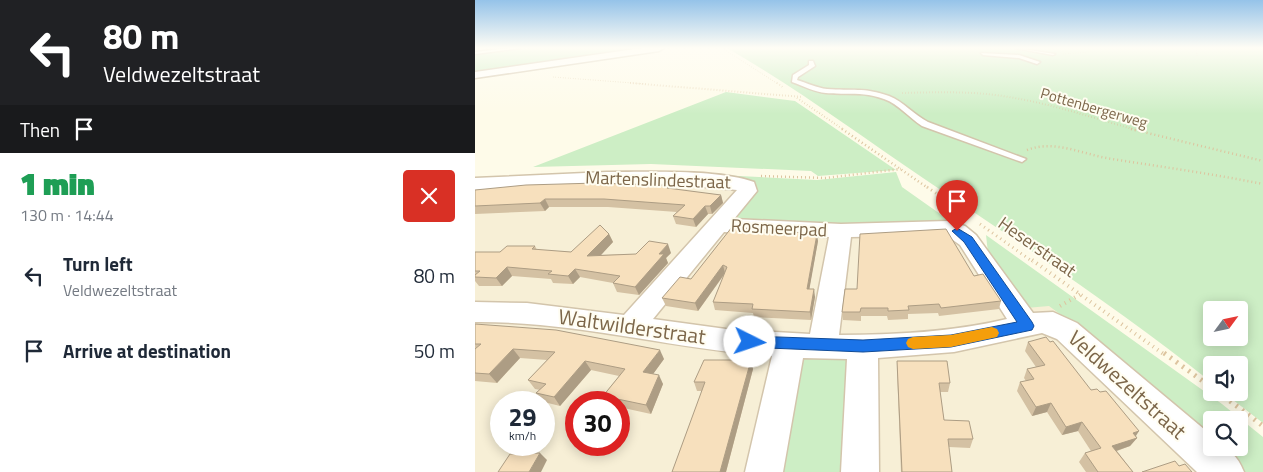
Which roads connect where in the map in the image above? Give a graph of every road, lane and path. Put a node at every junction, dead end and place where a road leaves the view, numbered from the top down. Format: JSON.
{"nodes":[{"id":1,"x":509,"y":70,"type":"edge"},
{"id":2,"x":755,"y":70,"type":"edge"},
{"id":3,"x":805,"y":70,"type":"edge"},
{"id":4,"x":475,"y":75,"type":"edge"},
{"id":5,"x":547,"y":77,"type":"dead end"},
{"id":6,"x":871,"y":93,"type":"junction"},
{"id":7,"x":806,"y":97,"type":"dead end"},
{"id":8,"x":797,"y":98,"type":"junction"},
{"id":9,"x":1013,"y":156,"type":"junction"},
{"id":10,"x":1022,"y":159,"type":"dead end"},
{"id":11,"x":1263,"y":161,"type":"edge"},
{"id":12,"x":475,"y":184,"type":"edge"},
{"id":13,"x":1263,"y":184,"type":"edge"},
{"id":14,"x":717,"y":225,"type":"junction"},
{"id":15,"x":841,"y":231,"type":"junction"},
{"id":16,"x":1081,"y":294,"type":"junction"},
{"id":17,"x":1070,"y":302,"type":"dead end"},
{"id":18,"x":475,"y":312,"type":"edge"},
{"id":19,"x":630,"y":326,"type":"junction"},
{"id":20,"x":1027,"y":326,"type":"junction"},
{"id":21,"x":790,"y":345,"type":"junction"},
{"id":22,"x":823,"y":346,"type":"junction"},
{"id":23,"x":863,"y":346,"type":"junction"},
{"id":24,"x":1203,"y":381,"type":"edge"},
{"id":25,"x":1230,"y":401,"type":"edge"},
{"id":26,"x":1263,"y":426,"type":"edge"},
{"id":27,"x":764,"y":472,"type":"edge"},
{"id":28,"x":860,"y":472,"type":"edge"},
{"id":29,"x":1225,"y":472,"type":"edge"}],
"edges":[{"from":1,"to":4,"type":"street"},
{"from":2,"to":8,"type":"path","name":"Heserstraat"},
{"from":3,"to":6,"type":"lane"},
{"from":5,"to":8,"type":"path"},
{"from":6,"to":9,"type":"lane"},
{"from":6,"to":11,"type":"path","name":"Pottenbergerweg"},
{"from":7,"to":8,"type":"path"},
{"from":8,"to":16,"type":"path","name":"Heserstraat"},
{"from":9,"to":10,"type":"lane"},
{"from":9,"to":13,"type":"path"},
{"from":12,"to":14,"type":"street","name":"Martenslindestraat"},
{"from":14,"to":15,"type":"street","name":"Rosmeerpad"},
{"from":14,"to":19,"type":"street","name":"Martenslindestraat"},
{"from":15,"to":20,"type":"street","name":"Rosmeerpad"},
{"from":15,"to":22,"type":"street","name":"Rosmeerpad"},
{"from":16,"to":17,"type":"path"},
{"from":16,"to":24,"type":"path","name":"Heserstraat"},
{"from":18,"to":19,"type":"street","name":"Waltwilderstraat"},
{"from":19,"to":21,"type":"street","name":"Waltwilderstraat"},
{"from":20,"to":23,"type":"street","name":"Waltwilderstraat"},
{"from":20,"to":29,"type":"street","name":"Veldwezeltstraat"},
{"from":21,"to":22,"type":"street","name":"Waltwilderstraat"},
{"from":21,"to":27,"type":"street"},
{"from":22,"to":23,"type":"street","name":"Waltwilderstraat"},
{"from":23,"to":28,"type":"street"},
{"from":25,"to":26,"type":"path"}]}
